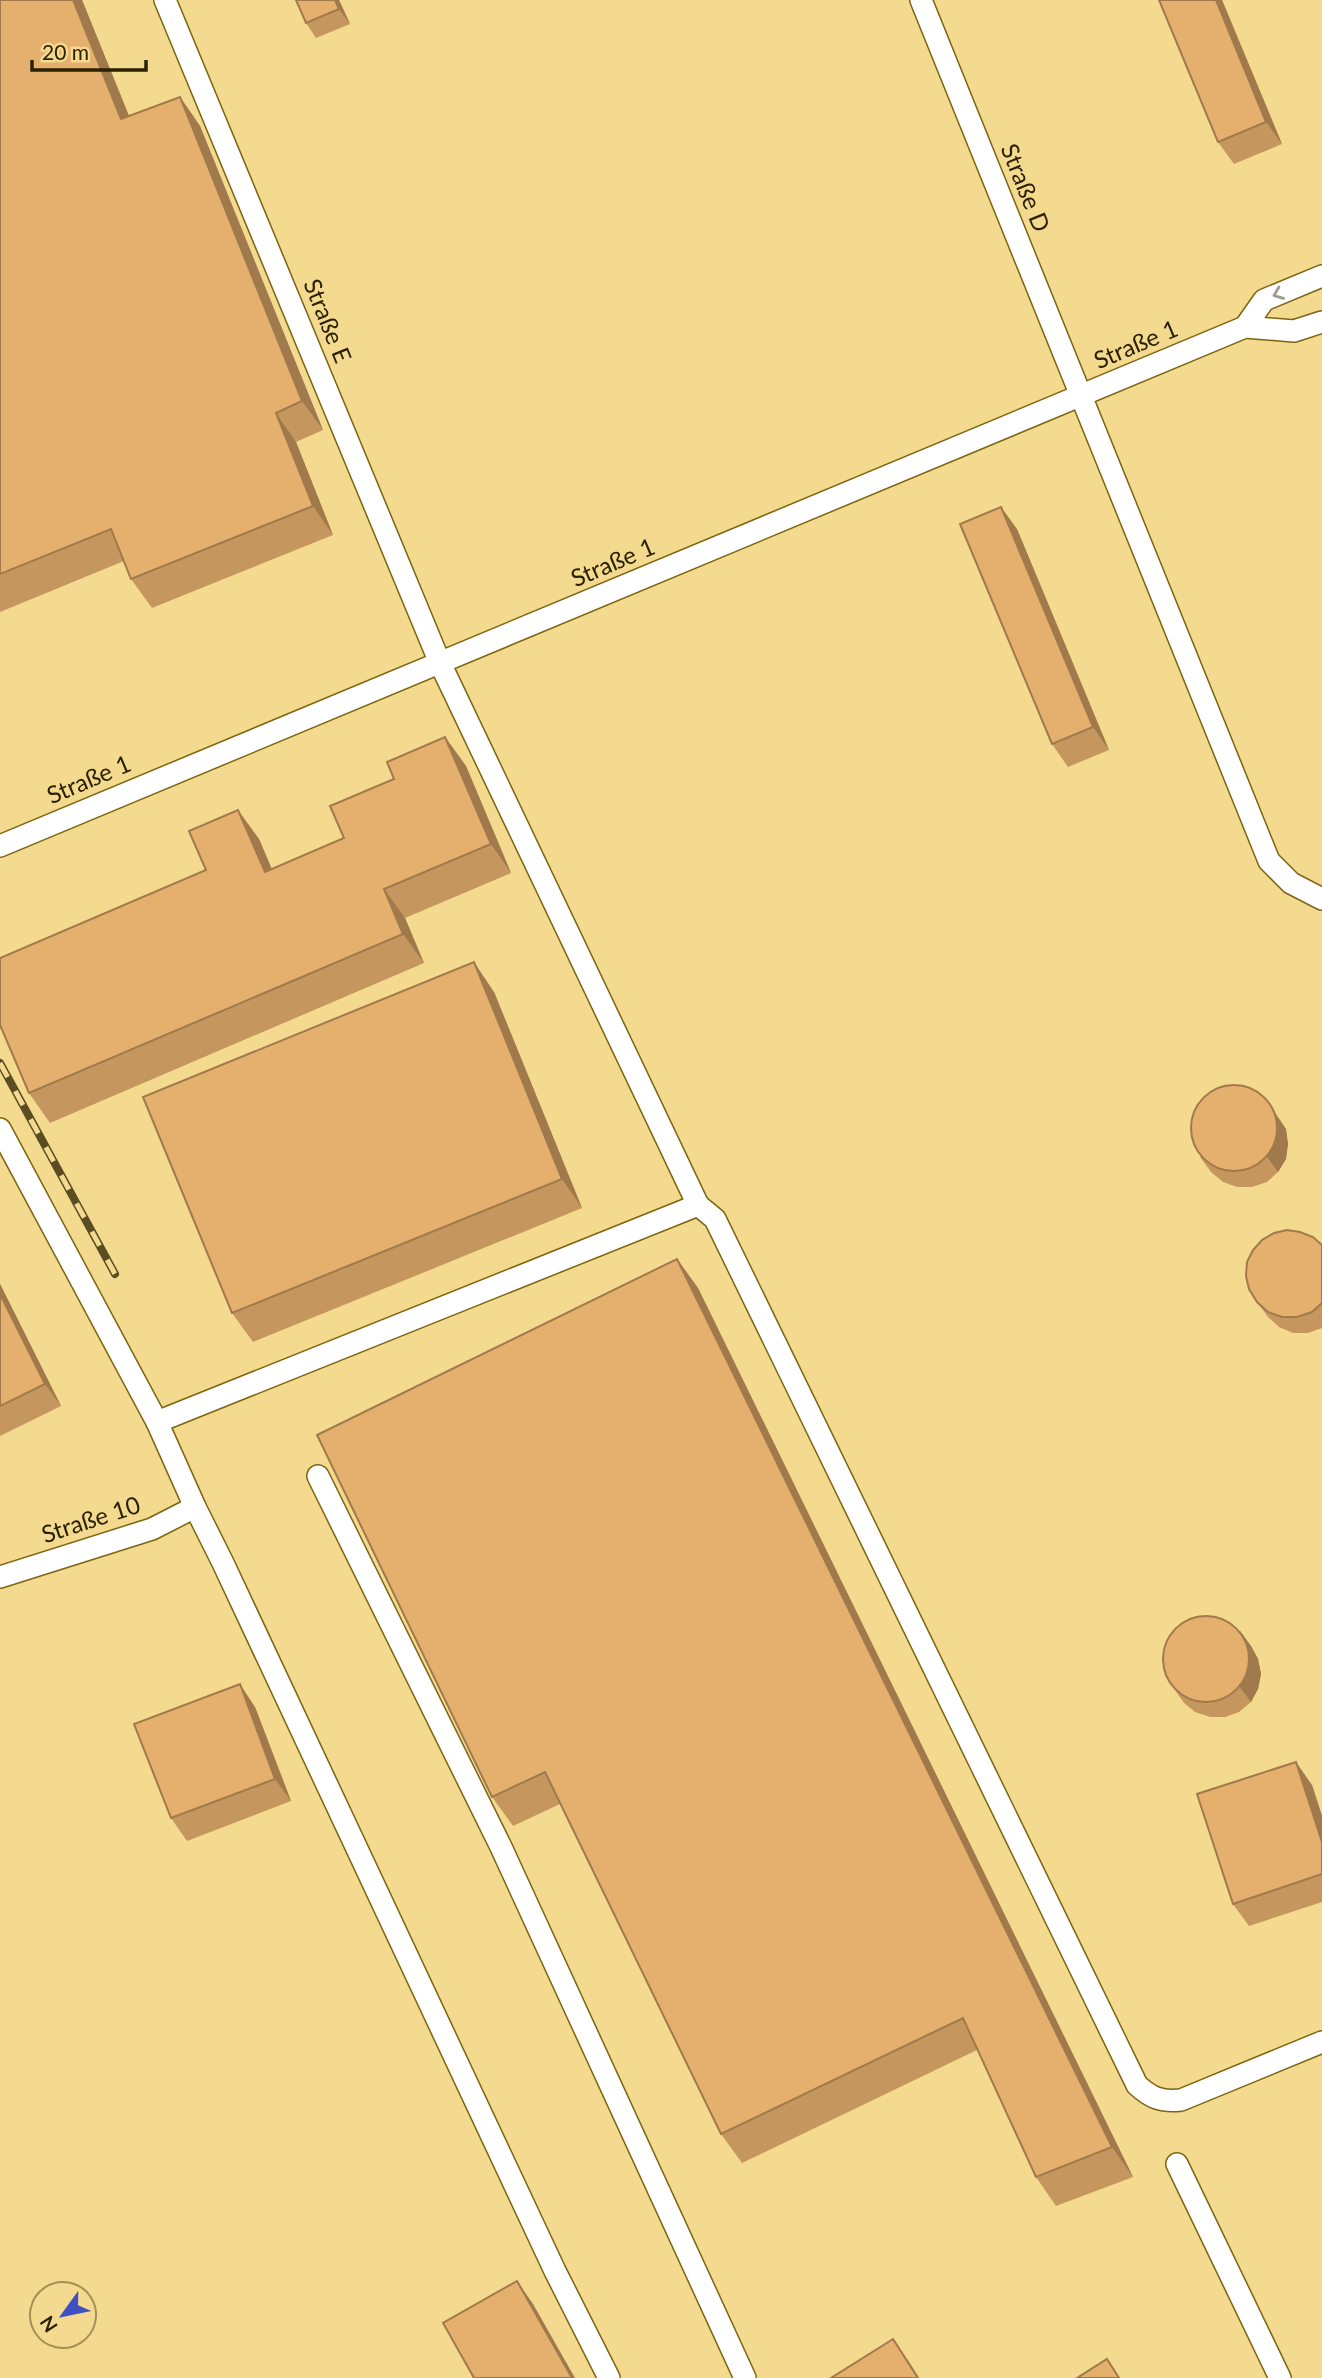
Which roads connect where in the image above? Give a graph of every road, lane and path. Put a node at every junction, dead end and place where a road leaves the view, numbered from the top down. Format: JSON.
{"nodes":[{"id":1,"x":165,"y":0,"type":"edge"},
{"id":2,"x":921,"y":0,"type":"edge"},
{"id":3,"x":1322,"y":276,"type":"edge"},
{"id":4,"x":1322,"y":322,"type":"edge"},
{"id":5,"x":1245,"y":327,"type":"junction"},
{"id":6,"x":1081,"y":396,"type":"junction"},
{"id":7,"x":440,"y":663,"type":"junction"},
{"id":8,"x":0,"y":846,"type":"edge"},
{"id":9,"x":1322,"y":899,"type":"edge"},
{"id":10,"x":0,"y":1129,"type":"edge"},
{"id":11,"x":698,"y":1205,"type":"junction"},
{"id":12,"x":157,"y":1422,"type":"junction"},
{"id":13,"x":318,"y":1476,"type":"edge"},
{"id":14,"x":195,"y":1507,"type":"junction"},
{"id":15,"x":0,"y":1577,"type":"edge"},
{"id":16,"x":1322,"y":2042,"type":"edge"},
{"id":17,"x":1177,"y":2164,"type":"dead end"},
{"id":18,"x":609,"y":2378,"type":"edge"},
{"id":19,"x":745,"y":2378,"type":"edge"},
{"id":20,"x":1280,"y":2378,"type":"edge"}],
"edges":[{"from":1,"to":7,"type":"lane","name":"Straße E"},
{"from":2,"to":6,"type":"lane","name":"Straße D"},
{"from":3,"to":5,"type":"lane","one_way":true},
{"from":4,"to":5,"type":"lane"},
{"from":5,"to":6,"type":"lane","name":"Straße 1"},
{"from":6,"to":7,"type":"lane","name":"Straße 1"},
{"from":6,"to":9,"type":"lane","name":"Straße D"},
{"from":7,"to":8,"type":"lane","name":"Straße 1"},
{"from":7,"to":11,"type":"lane","name":"Straße E"},
{"from":10,"to":12,"type":"lane"},
{"from":11,"to":12,"type":"lane"},
{"from":11,"to":16,"type":"lane","name":"Straße E"},
{"from":12,"to":14,"type":"lane"},
{"from":13,"to":19,"type":"lane"},
{"from":14,"to":15,"type":"lane","name":"Straße 10"},
{"from":14,"to":18,"type":"lane"},
{"from":17,"to":20,"type":"lane"}]}
